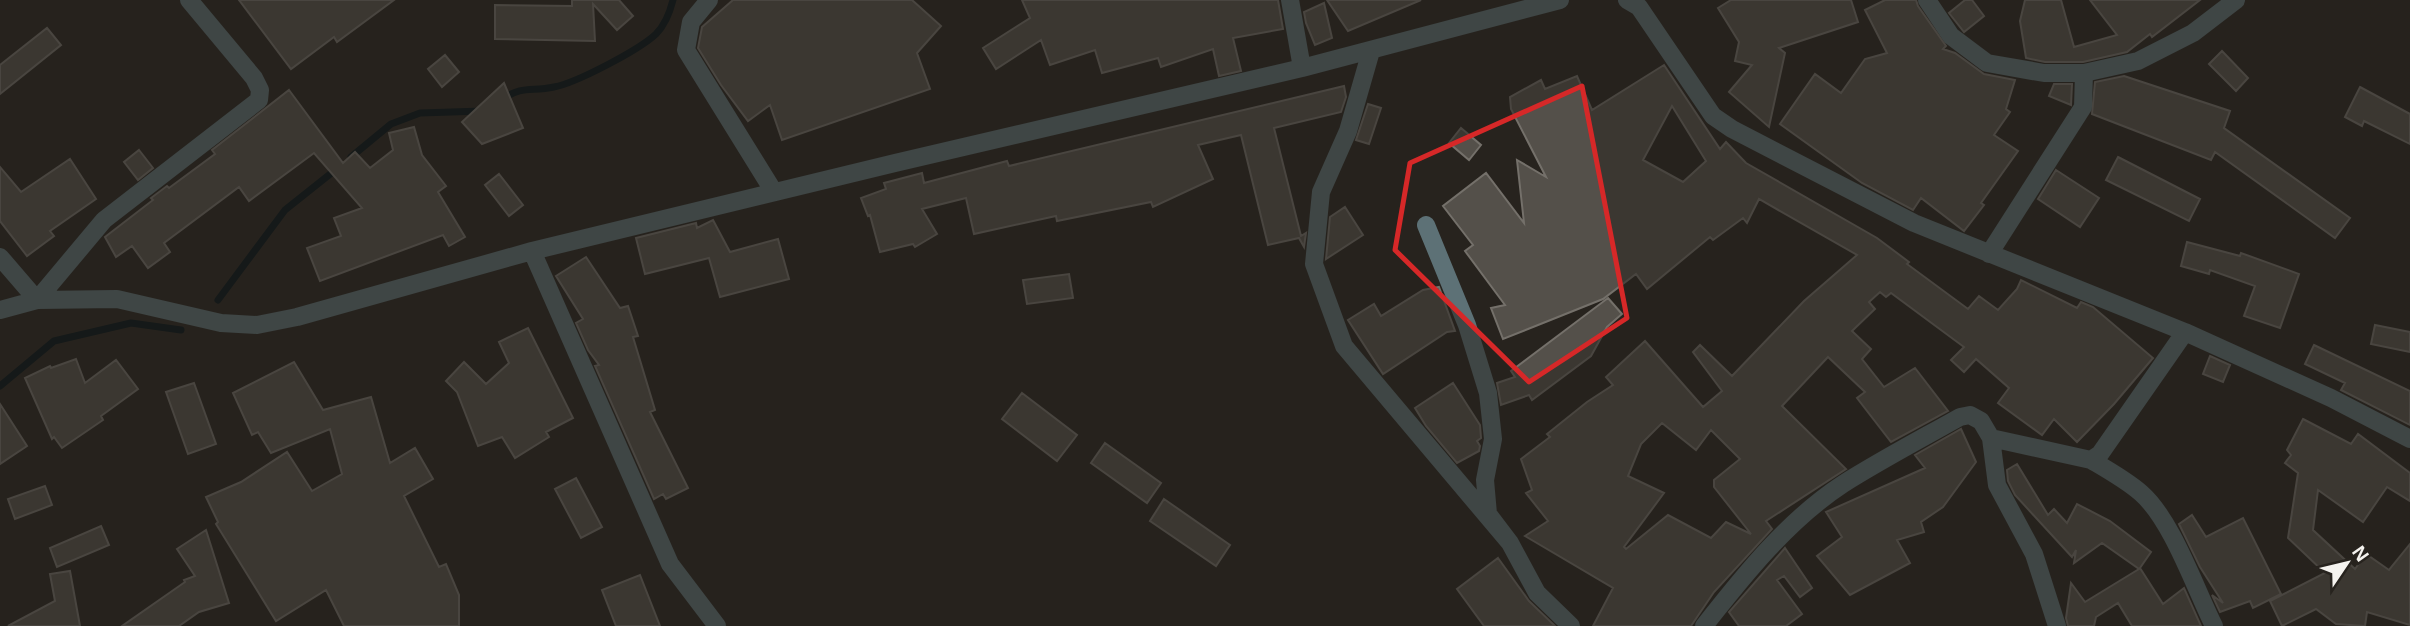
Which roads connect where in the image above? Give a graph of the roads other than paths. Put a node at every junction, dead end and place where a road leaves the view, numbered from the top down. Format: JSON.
{"nodes":[{"id":1,"x":189,"y":0,"type":"edge"},
{"id":2,"x":709,"y":0,"type":"edge"},
{"id":3,"x":1290,"y":0,"type":"edge"},
{"id":4,"x":1560,"y":0,"type":"edge"},
{"id":5,"x":1627,"y":0,"type":"edge"},
{"id":6,"x":1927,"y":0,"type":"edge"},
{"id":7,"x":2236,"y":0,"type":"edge"},
{"id":8,"x":1371,"y":51,"type":"junction"},
{"id":9,"x":1302,"y":68,"type":"junction"},
{"id":10,"x":2084,"y":73,"type":"junction"},
{"id":11,"x":774,"y":192,"type":"junction"},
{"id":12,"x":1426,"y":225,"type":"dead end"},
{"id":13,"x":532,"y":251,"type":"junction"},
{"id":14,"x":1989,"y":254,"type":"junction"},
{"id":15,"x":0,"y":257,"type":"edge"},
{"id":16,"x":37,"y":300,"type":"junction"},
{"id":17,"x":0,"y":310,"type":"edge"},
{"id":18,"x":2185,"y":332,"type":"junction"},
{"id":19,"x":1991,"y":438,"type":"junction"},
{"id":20,"x":2410,"y":439,"type":"edge"},
{"id":21,"x":2091,"y":460,"type":"junction"},
{"id":22,"x":1510,"y":543,"type":"junction"},
{"id":23,"x":717,"y":626,"type":"edge"},
{"id":24,"x":1571,"y":626,"type":"edge"},
{"id":25,"x":1704,"y":626,"type":"edge"},
{"id":26,"x":2057,"y":626,"type":"edge"},
{"id":27,"x":2214,"y":626,"type":"edge"}],
"edges":[{"from":1,"to":16,"type":"street"},
{"from":2,"to":11,"type":"street"},
{"from":3,"to":9,"type":"street"},
{"from":4,"to":8,"type":"street"},
{"from":5,"to":14,"type":"street"},
{"from":6,"to":10,"type":"street"},
{"from":7,"to":10,"type":"street"},
{"from":8,"to":9,"type":"street"},
{"from":8,"to":22,"type":"street"},
{"from":9,"to":11,"type":"street"},
{"from":10,"to":14,"type":"street"},
{"from":11,"to":13,"type":"street"},
{"from":12,"to":22,"type":"street"},
{"from":13,"to":16,"type":"street"},
{"from":13,"to":23,"type":"street"},
{"from":14,"to":18,"type":"street"},
{"from":15,"to":16,"type":"street"},
{"from":16,"to":17,"type":"street"},
{"from":18,"to":20,"type":"street"},
{"from":18,"to":21,"type":"street"},
{"from":19,"to":21,"type":"street"},
{"from":19,"to":25,"type":"street"},
{"from":19,"to":26,"type":"street"},
{"from":21,"to":27,"type":"street"},
{"from":22,"to":24,"type":"street"}]}
